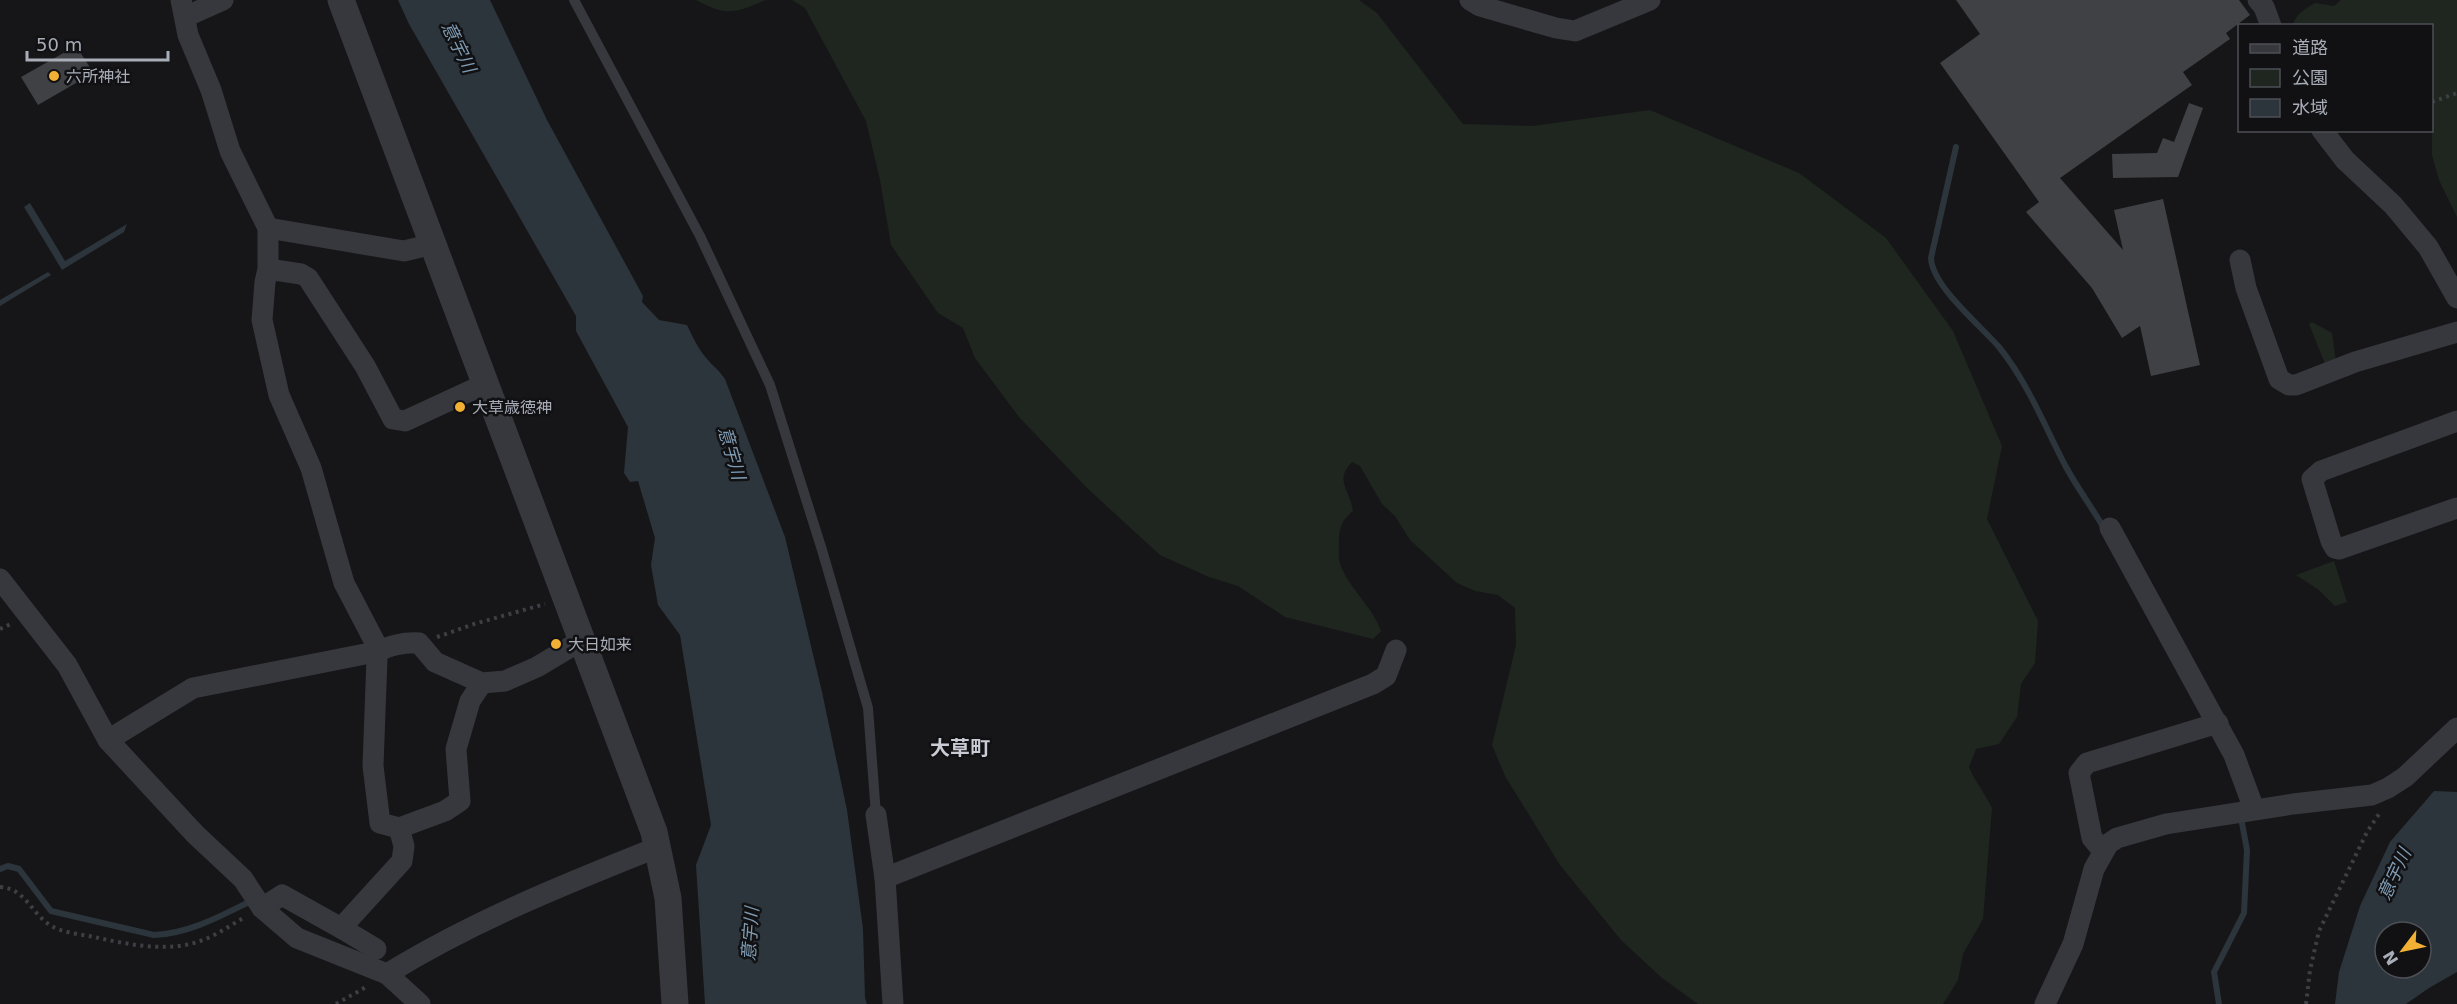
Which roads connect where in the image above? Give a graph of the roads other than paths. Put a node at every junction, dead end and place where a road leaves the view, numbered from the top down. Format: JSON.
{"nodes":[{"id":1,"x":223,"y":0,"type":"edge"},
{"id":2,"x":341,"y":0,"type":"edge"},
{"id":3,"x":574,"y":0,"type":"edge"},
{"id":4,"x":1470,"y":0,"type":"edge"},
{"id":5,"x":1650,"y":0,"type":"edge"},
{"id":6,"x":183,"y":9,"type":"edge"},
{"id":7,"x":2324,"y":132,"type":"edge"},
{"id":8,"x":268,"y":228,"type":"junction"},
{"id":9,"x":432,"y":244,"type":"junction"},
{"id":10,"x":2240,"y":260,"type":"dead end"},
{"id":11,"x":268,"y":269,"type":"junction"},
{"id":12,"x":2457,"y":298,"type":"edge"},
{"id":13,"x":2457,"y":333,"type":"edge"},
{"id":14,"x":485,"y":384,"type":"junction"},
{"id":15,"x":2457,"y":422,"type":"edge"},
{"id":16,"x":2457,"y":508,"type":"edge"},
{"id":17,"x":2110,"y":528,"type":"dead end"},
{"id":18,"x":0,"y":579,"type":"edge"},
{"id":19,"x":582,"y":640,"type":"junction"},
{"id":20,"x":379,"y":650,"type":"junction"},
{"id":21,"x":1396,"y":650,"type":"dead end"},
{"id":22,"x":482,"y":683,"type":"junction"},
{"id":23,"x":2212,"y":725,"type":"junction"},
{"id":24,"x":2457,"y":728,"type":"edge"},
{"id":25,"x":108,"y":740,"type":"junction"},
{"id":26,"x":2254,"y":809,"type":"junction"},
{"id":27,"x":876,"y":815,"type":"joint"},
{"id":28,"x":399,"y":828,"type":"junction"},
{"id":29,"x":658,"y":847,"type":"junction"},
{"id":30,"x":2103,"y":851,"type":"junction"},
{"id":31,"x":885,"y":878,"type":"junction"},
{"id":32,"x":261,"y":908,"type":"junction"},
{"id":33,"x":341,"y":928,"type":"junction"},
{"id":34,"x":376,"y":949,"type":"dead end"},
{"id":35,"x":387,"y":974,"type":"junction"},
{"id":36,"x":420,"y":1004,"type":"edge"},
{"id":37,"x":675,"y":1004,"type":"edge"},
{"id":38,"x":893,"y":1004,"type":"edge"},
{"id":39,"x":2045,"y":1004,"type":"edge"}],
"edges":[{"from":1,"to":6,"type":"street"},
{"from":2,"to":9,"type":"street"},
{"from":3,"to":27,"type":"lane"},
{"from":4,"to":5,"type":"street"},
{"from":6,"to":8,"type":"street"},
{"from":7,"to":12,"type":"street"},
{"from":8,"to":9,"type":"street"},
{"from":8,"to":11,"type":"street"},
{"from":9,"to":14,"type":"street"},
{"from":10,"to":13,"type":"street"},
{"from":11,"to":14,"type":"street"},
{"from":11,"to":20,"type":"street"},
{"from":14,"to":19,"type":"street"},
{"from":15,"to":16,"type":"street"},
{"from":17,"to":23,"type":"street"},
{"from":18,"to":25,"type":"street"},
{"from":19,"to":22,"type":"street"},
{"from":19,"to":29,"type":"street"},
{"from":20,"to":22,"type":"street"},
{"from":20,"to":25,"type":"street"},
{"from":20,"to":28,"type":"street"},
{"from":21,"to":31,"type":"street"},
{"from":22,"to":28,"type":"street"},
{"from":23,"to":26,"type":"street"},
{"from":23,"to":30,"type":"street"},
{"from":24,"to":26,"type":"street"},
{"from":25,"to":32,"type":"street"},
{"from":26,"to":30,"type":"street"},
{"from":27,"to":31,"type":"street"},
{"from":28,"to":33,"type":"street"},
{"from":29,"to":35,"type":"street"},
{"from":29,"to":37,"type":"street"},
{"from":30,"to":39,"type":"street"},
{"from":31,"to":38,"type":"street"},
{"from":32,"to":33,"type":"street"},
{"from":32,"to":35,"type":"street"},
{"from":33,"to":34,"type":"street"},
{"from":35,"to":36,"type":"street"}]}
